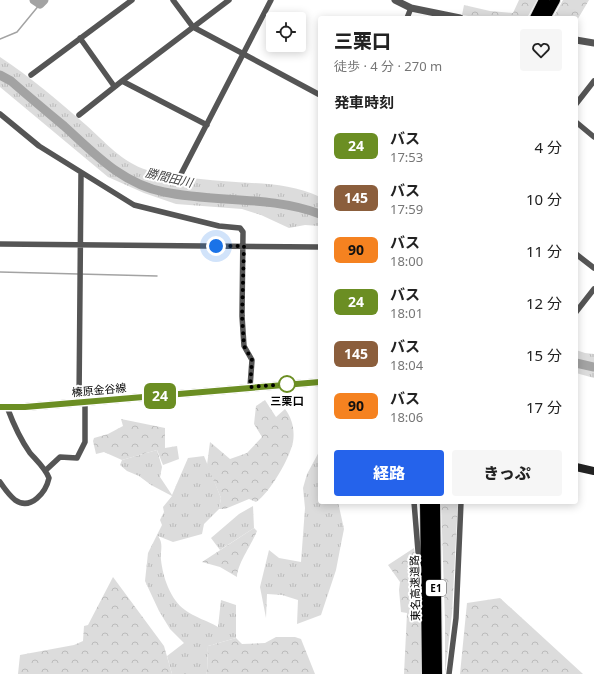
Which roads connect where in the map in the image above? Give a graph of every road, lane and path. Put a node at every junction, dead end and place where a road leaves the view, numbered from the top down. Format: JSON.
{"nodes":[{"id":1,"x":132,"y":0,"type":"edge"},
{"id":2,"x":173,"y":0,"type":"edge"},
{"id":3,"x":229,"y":0,"type":"edge"},
{"id":4,"x":271,"y":0,"type":"edge"},
{"id":5,"x":394,"y":0,"type":"edge"},
{"id":6,"x":544,"y":0,"type":"edge"},
{"id":7,"x":555,"y":0,"type":"edge"},
{"id":8,"x":411,"y":8,"type":"junction"},
{"id":9,"x":408,"y":16,"type":"edge"},
{"id":10,"x":450,"y":16,"type":"edge"},
{"id":11,"x":536,"y":16,"type":"edge"},
{"id":12,"x":546,"y":16,"type":"edge"},
{"id":13,"x":193,"y":27,"type":"junction"},
{"id":14,"x":80,"y":38,"type":"junction"},
{"id":15,"x":578,"y":40,"type":"edge"},
{"id":16,"x":594,"y":43,"type":"edge"},
{"id":17,"x":243,"y":55,"type":"junction"},
{"id":18,"x":31,"y":75,"type":"dead end"},
{"id":19,"x":122,"y":81,"type":"junction"},
{"id":20,"x":594,"y":81,"type":"edge"},
{"id":21,"x":114,"y":86,"type":"junction"},
{"id":22,"x":318,"y":93,"type":"edge"},
{"id":23,"x":578,"y":101,"type":"edge"},
{"id":24,"x":0,"y":114,"type":"edge"},
{"id":25,"x":78,"y":115,"type":"dead end"},
{"id":26,"x":578,"y":124,"type":"edge"},
{"id":27,"x":207,"y":125,"type":"junction"},
{"id":28,"x":594,"y":137,"type":"edge"},
{"id":29,"x":81,"y":174,"type":"junction"},
{"id":30,"x":180,"y":176,"type":"dead end"},
{"id":31,"x":0,"y":244,"type":"edge"},
{"id":32,"x":80,"y":245,"type":"junction"},
{"id":33,"x":244,"y":246,"type":"junction"},
{"id":34,"x":318,"y":247,"type":"edge"},
{"id":35,"x":578,"y":256,"type":"edge"},
{"id":36,"x":594,"y":268,"type":"edge"},
{"id":37,"x":594,"y":289,"type":"edge"},
{"id":38,"x":578,"y":309,"type":"edge"},
{"id":39,"x":318,"y":382,"type":"edge"},
{"id":40,"x":250,"y":387,"type":"junction"},
{"id":41,"x":82,"y":402,"type":"junction"},
{"id":42,"x":4,"y":407,"type":"edge"},
{"id":43,"x":578,"y":467,"type":"edge"},
{"id":44,"x":46,"y":470,"type":"junction"},
{"id":45,"x":594,"y":470,"type":"edge"},
{"id":46,"x":0,"y":482,"type":"edge"},
{"id":47,"x":414,"y":504,"type":"edge"},
{"id":48,"x":425,"y":504,"type":"edge"},
{"id":49,"x":435,"y":504,"type":"edge"},
{"id":50,"x":461,"y":504,"type":"edge"},
{"id":51,"x":418,"y":605,"type":"dead end"},
{"id":52,"x":427,"y":674,"type":"edge"},
{"id":53,"x":436,"y":674,"type":"edge"},
{"id":54,"x":449,"y":674,"type":"edge"}],
"edges":[{"from":1,"to":14,"type":"street"},
{"from":2,"to":13,"type":"street"},
{"from":3,"to":13,"type":"street"},
{"from":4,"to":17,"type":"street"},
{"from":5,"to":8,"type":"street"},
{"from":6,"to":11,"type":"highway"},
{"from":7,"to":12,"type":"highway"},
{"from":8,"to":9,"type":"street"},
{"from":8,"to":10,"type":"street"},
{"from":13,"to":17,"type":"street"},
{"from":13,"to":19,"type":"street"},
{"from":14,"to":18,"type":"street"},
{"from":14,"to":21,"type":"street"},
{"from":15,"to":16,"type":"street"},
{"from":17,"to":22,"type":"street"},
{"from":17,"to":27,"type":"street"},
{"from":19,"to":21,"type":"street"},
{"from":19,"to":27,"type":"street"},
{"from":20,"to":23,"type":"street"},
{"from":21,"to":25,"type":"street"},
{"from":24,"to":29,"type":"street"},
{"from":26,"to":28,"type":"street"},
{"from":27,"to":30,"type":"street"},
{"from":29,"to":32,"type":"street"},
{"from":29,"to":33,"type":"street"},
{"from":31,"to":32,"type":"street"},
{"from":32,"to":33,"type":"street"},
{"from":32,"to":41,"type":"street"},
{"from":33,"to":34,"type":"street"},
{"from":33,"to":40,"type":"street"},
{"from":35,"to":36,"type":"street"},
{"from":37,"to":38,"type":"street"},
{"from":39,"to":40,"type":"main road","name":"榛原金谷線"},
{"from":40,"to":41,"type":"main road","name":"榛原金谷線"},
{"from":41,"to":42,"type":"main road","name":"榛原金谷線"},
{"from":41,"to":44,"type":"street"},
{"from":42,"to":44,"type":"street"},
{"from":43,"to":45,"type":"main road"},
{"from":44,"to":46,"type":"street"},
{"from":47,"to":51,"type":"street"},
{"from":48,"to":52,"type":"highway","name":"東名高速道路","number":"E1"},
{"from":49,"to":53,"type":"highway","name":"東名高速道路","number":"E1"},
{"from":50,"to":54,"type":"street"}]}
